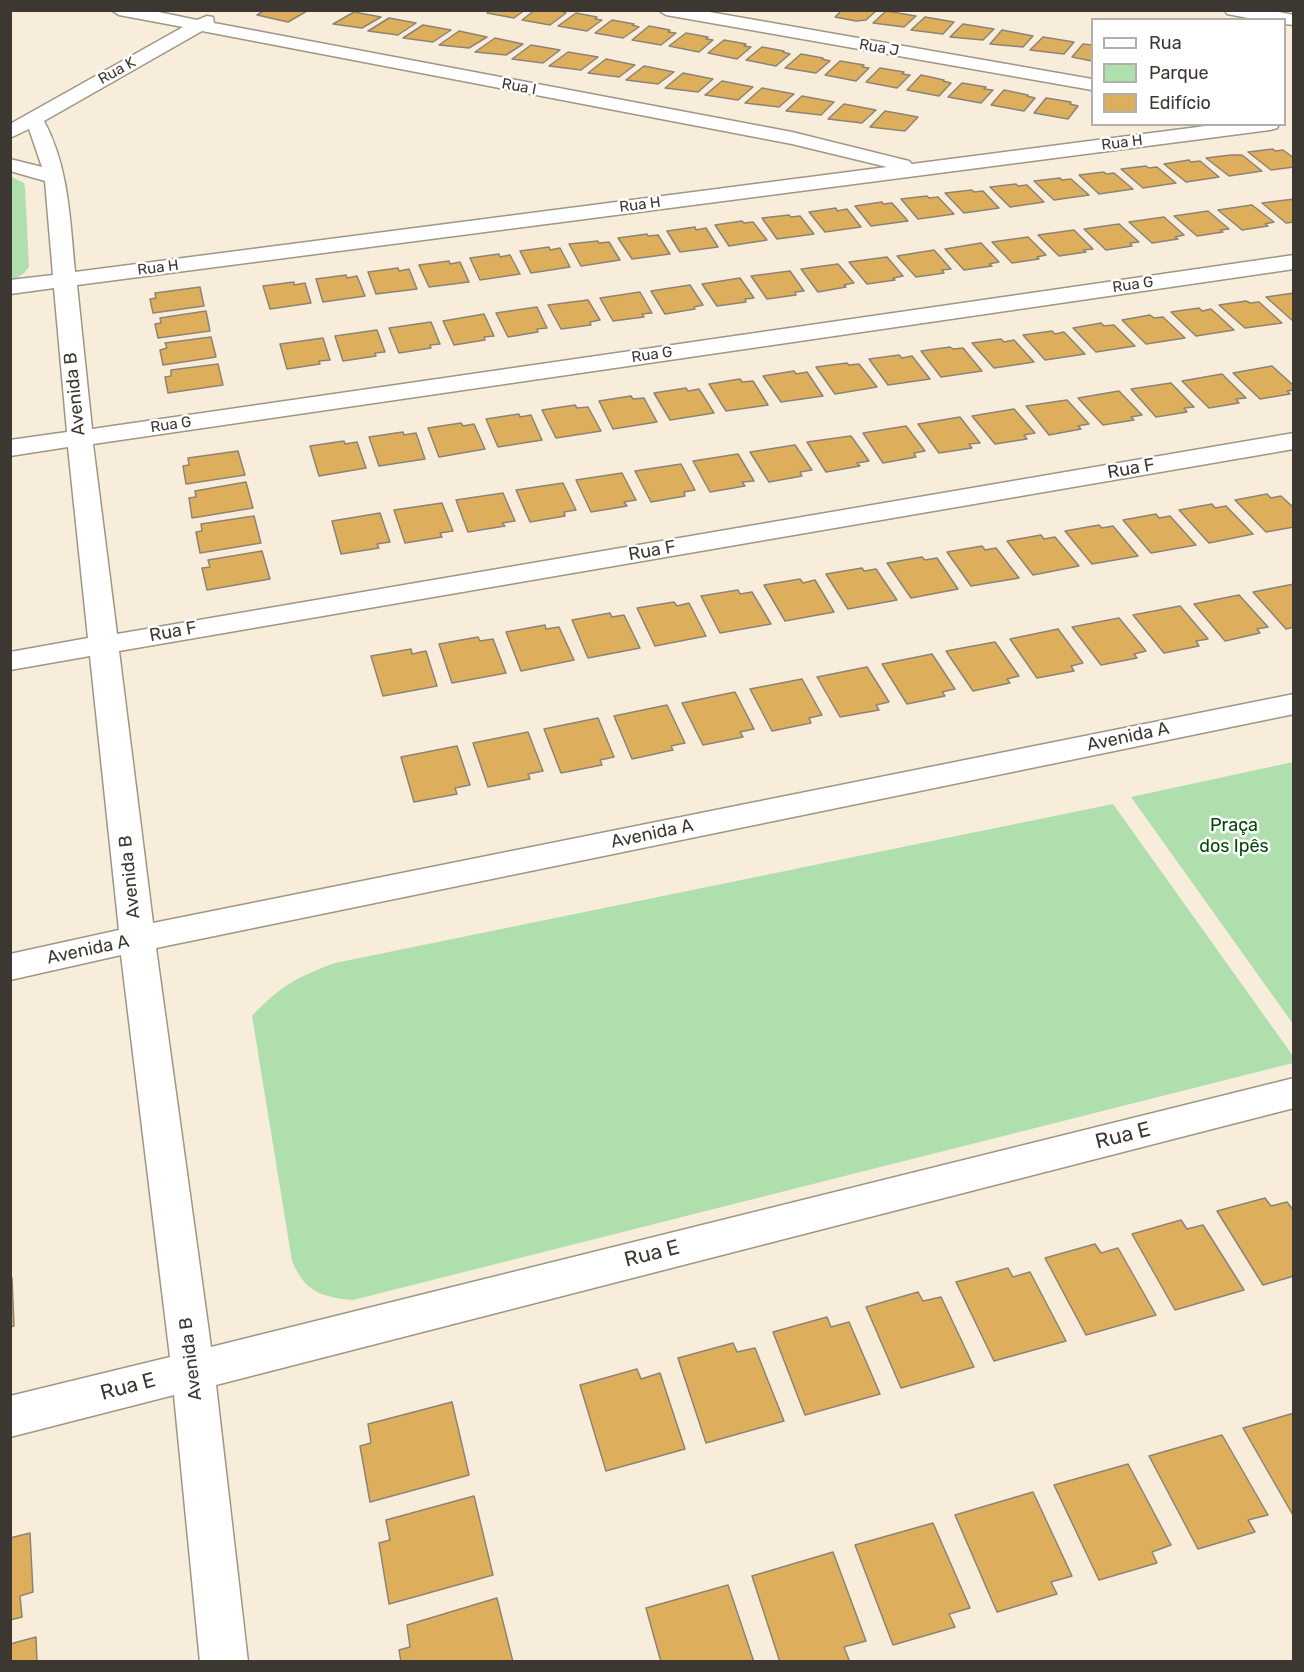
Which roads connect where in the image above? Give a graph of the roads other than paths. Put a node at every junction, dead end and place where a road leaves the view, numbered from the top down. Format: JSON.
{"nodes":[{"id":1,"x":119,"y":10,"type":"edge"},
{"id":2,"x":224,"y":10,"type":"edge"},
{"id":3,"x":666,"y":10,"type":"edge"},
{"id":4,"x":1233,"y":10,"type":"edge"},
{"id":5,"x":1281,"y":18,"type":"edge"},
{"id":6,"x":198,"y":26,"type":"junction"},
{"id":7,"x":1091,"y":85,"type":"edge"},
{"id":8,"x":10,"y":114,"type":"edge"},
{"id":9,"x":33,"y":119,"type":"junction"},
{"id":10,"x":1254,"y":126,"type":"edge"},
{"id":11,"x":10,"y":132,"type":"edge"},
{"id":12,"x":10,"y":165,"type":"edge"},
{"id":13,"x":918,"y":169,"type":"junction"},
{"id":14,"x":55,"y":177,"type":"junction"},
{"id":15,"x":1293,"y":262,"type":"edge"},
{"id":16,"x":64,"y":280,"type":"junction"},
{"id":17,"x":10,"y":287,"type":"edge"},
{"id":18,"x":80,"y":438,"type":"junction"},
{"id":19,"x":1293,"y":441,"type":"edge"},
{"id":20,"x":10,"y":448,"type":"edge"},
{"id":21,"x":104,"y":644,"type":"junction"},
{"id":22,"x":10,"y":661,"type":"edge"},
{"id":23,"x":1293,"y":704,"type":"edge"},
{"id":24,"x":137,"y":939,"type":"junction"},
{"id":25,"x":10,"y":967,"type":"edge"},
{"id":26,"x":1293,"y":1093,"type":"edge"},
{"id":27,"x":193,"y":1370,"type":"junction"},
{"id":28,"x":10,"y":1418,"type":"edge"},
{"id":29,"x":224,"y":1662,"type":"edge"}],
"edges":[{"from":1,"to":6,"type":"street","name":"Rua I"},
{"from":2,"to":6,"type":"street","name":"Rua K"},
{"from":3,"to":7,"type":"street","name":"Rua J"},
{"from":4,"to":5,"type":"street"},
{"from":6,"to":9,"type":"street","name":"Rua K"},
{"from":6,"to":13,"type":"street","name":"Rua I"},
{"from":8,"to":9,"type":"street"},
{"from":9,"to":11,"type":"street","name":"Rua K"},
{"from":9,"to":14,"type":"street","name":"Avenida B"},
{"from":10,"to":13,"type":"street","name":"Rua H"},
{"from":12,"to":14,"type":"street"},
{"from":13,"to":16,"type":"street","name":"Rua H"},
{"from":14,"to":16,"type":"street","name":"Avenida B"},
{"from":15,"to":18,"type":"street","name":"Rua G"},
{"from":16,"to":17,"type":"street","name":"Rua H"},
{"from":16,"to":18,"type":"street","name":"Avenida B"},
{"from":18,"to":20,"type":"street","name":"Rua G"},
{"from":18,"to":21,"type":"street","name":"Avenida B"},
{"from":19,"to":21,"type":"street","name":"Rua F"},
{"from":21,"to":22,"type":"street","name":"Rua F"},
{"from":21,"to":24,"type":"street","name":"Avenida B"},
{"from":23,"to":24,"type":"street","name":"Avenida A"},
{"from":24,"to":25,"type":"street","name":"Avenida A"},
{"from":24,"to":27,"type":"street","name":"Avenida B"},
{"from":26,"to":27,"type":"street","name":"Rua E"},
{"from":27,"to":28,"type":"street","name":"Rua E"},
{"from":27,"to":29,"type":"street","name":"Avenida B"}]}
